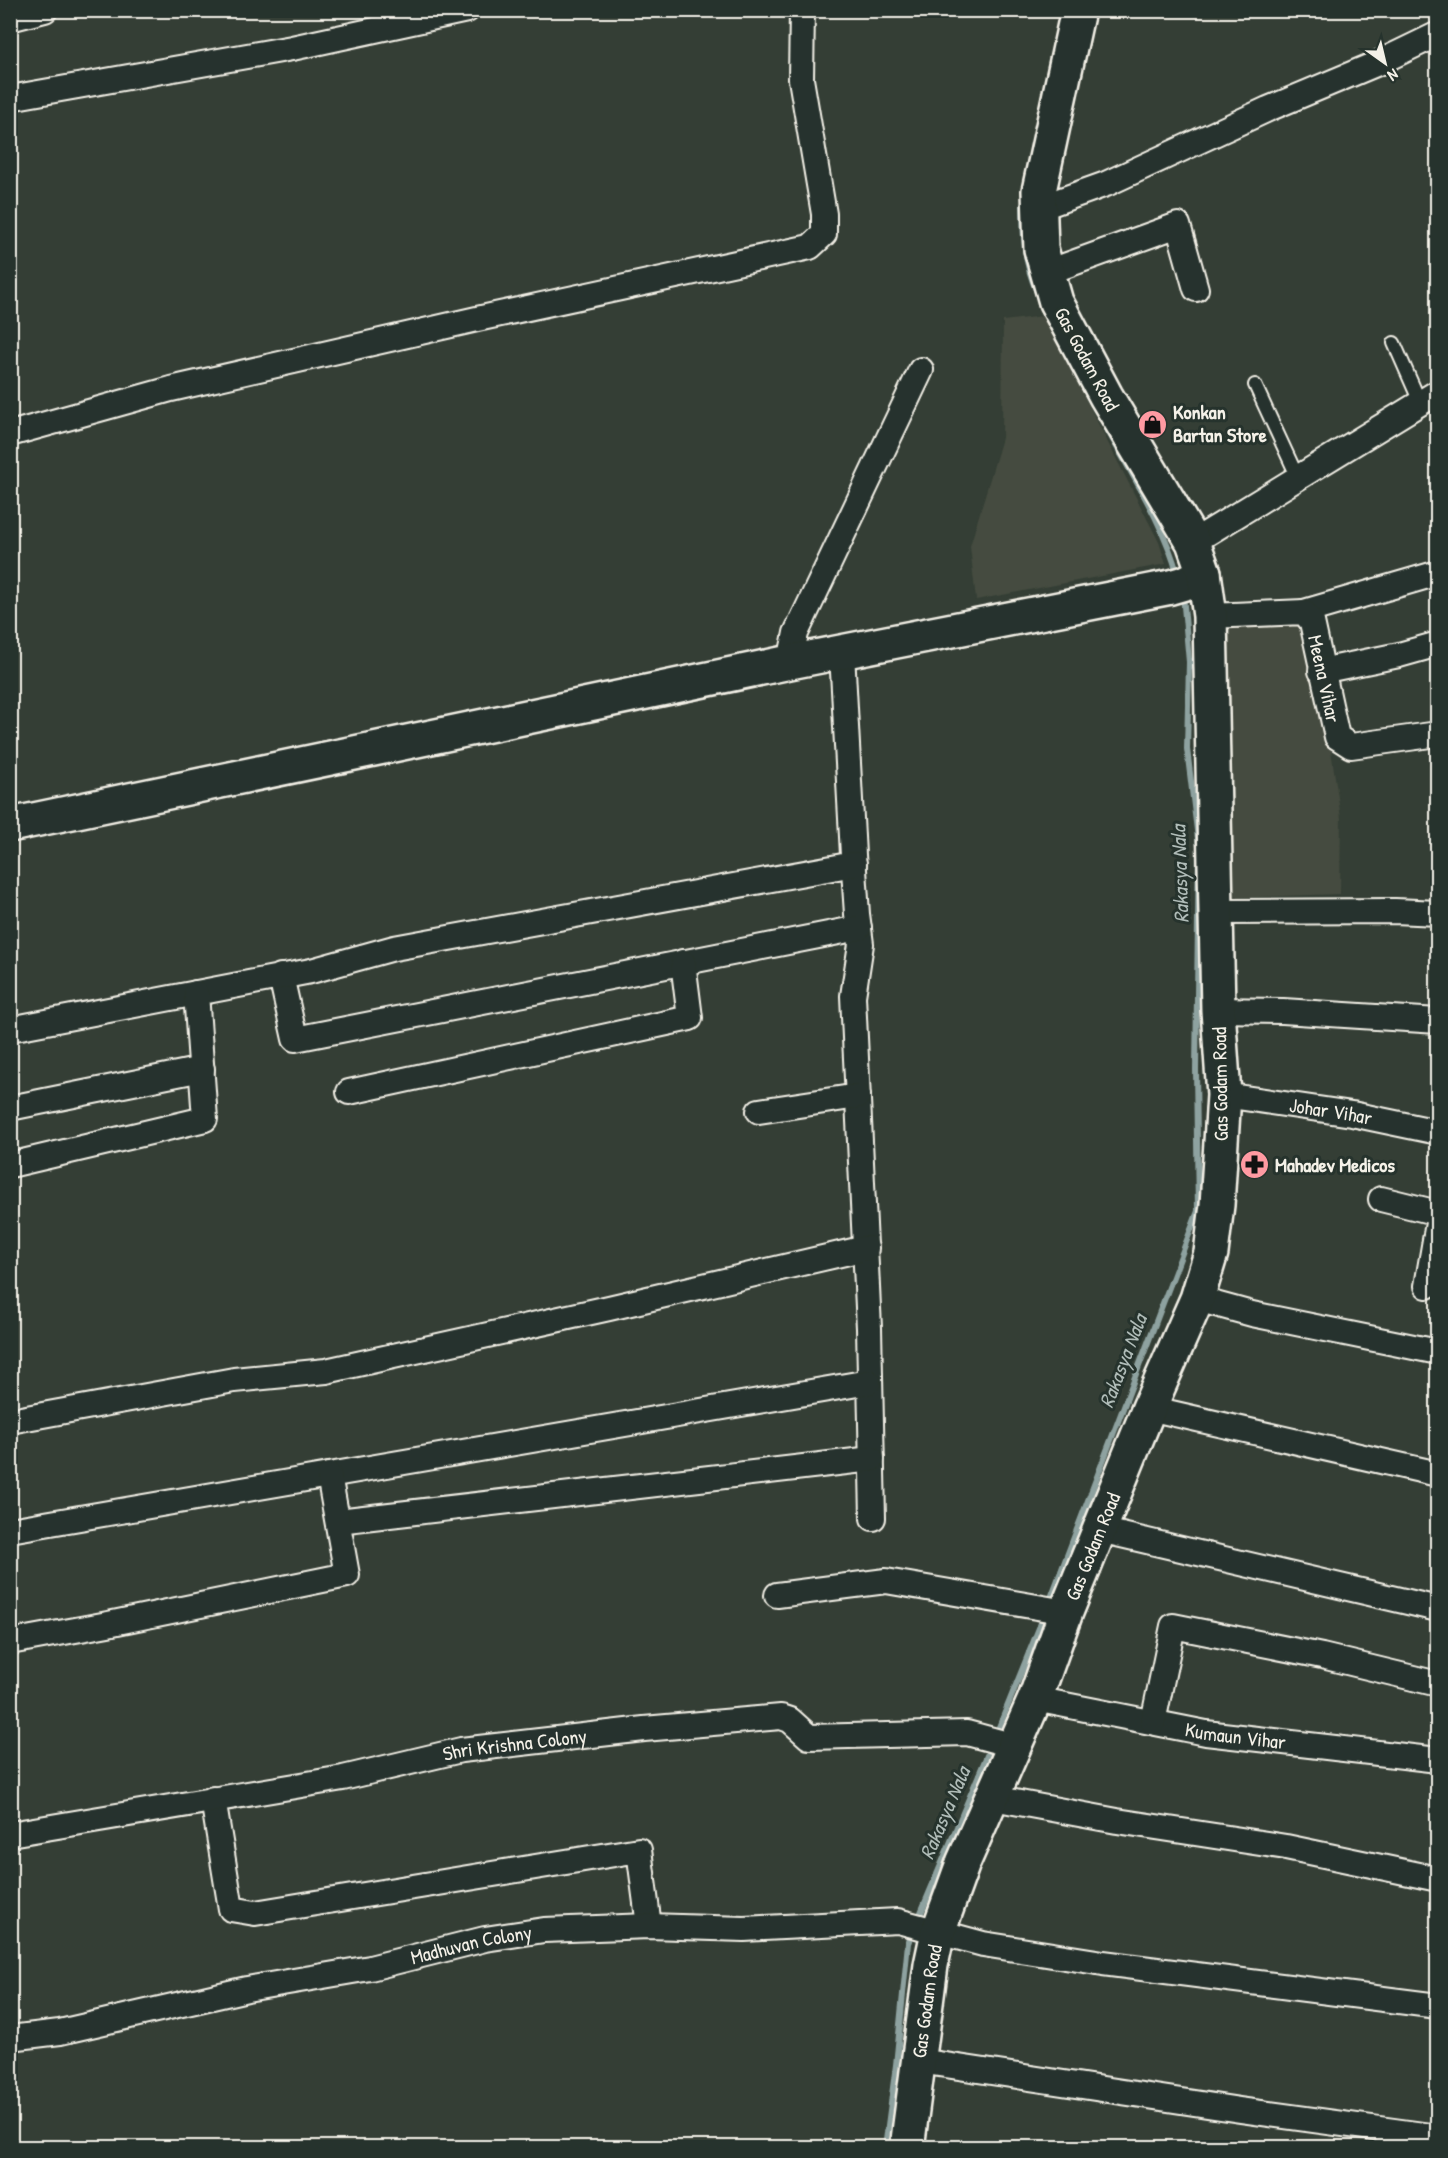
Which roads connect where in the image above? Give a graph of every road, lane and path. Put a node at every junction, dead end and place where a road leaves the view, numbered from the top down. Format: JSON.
{"nodes":[{"id":1,"x":45,"y":10,"type":"edge"},
{"id":2,"x":467,"y":10,"type":"edge"},
{"id":3,"x":802,"y":10,"type":"edge"},
{"id":4,"x":1078,"y":10,"type":"edge"},
{"id":5,"x":10,"y":19,"type":"edge"},
{"id":6,"x":1437,"y":34,"type":"edge"},
{"id":7,"x":10,"y":98,"type":"edge"},
{"id":8,"x":1039,"y":208,"type":"junction"},
{"id":9,"x":1048,"y":272,"type":"junction"},
{"id":10,"x":1196,"y":289,"type":"dead end"},
{"id":11,"x":1394,"y":343,"type":"dead end"},
{"id":12,"x":921,"y":370,"type":"dead end"},
{"id":13,"x":1255,"y":385,"type":"dead end"},
{"id":14,"x":1429,"y":397,"type":"edge"},
{"id":15,"x":10,"y":434,"type":"edge"},
{"id":16,"x":1298,"y":478,"type":"junction"},
{"id":17,"x":1193,"y":542,"type":"junction"},
{"id":18,"x":1437,"y":573,"type":"edge"},
{"id":19,"x":1186,"y":581,"type":"junction"},
{"id":20,"x":1304,"y":612,"type":"junction"},
{"id":21,"x":1210,"y":616,"type":"junction"},
{"id":22,"x":1437,"y":644,"type":"edge"},
{"id":23,"x":842,"y":653,"type":"junction"},
{"id":24,"x":790,"y":662,"type":"junction"},
{"id":25,"x":1321,"y":671,"type":"junction"},
{"id":26,"x":1437,"y":735,"type":"edge"},
{"id":27,"x":10,"y":825,"type":"edge"},
{"id":28,"x":854,"y":864,"type":"junction"},
{"id":29,"x":1216,"y":912,"type":"junction"},
{"id":30,"x":1437,"y":913,"type":"edge"},
{"id":31,"x":859,"y":928,"type":"junction"},
{"id":32,"x":683,"y":962,"type":"junction"},
{"id":33,"x":281,"y":976,"type":"junction"},
{"id":34,"x":196,"y":993,"type":"junction"},
{"id":35,"x":1218,"y":1010,"type":"junction"},
{"id":36,"x":1437,"y":1021,"type":"edge"},
{"id":37,"x":10,"y":1029,"type":"edge"},
{"id":38,"x":202,"y":1070,"type":"junction"},
{"id":39,"x":349,"y":1092,"type":"dead end"},
{"id":40,"x":1224,"y":1095,"type":"junction"},
{"id":41,"x":858,"y":1096,"type":"junction"},
{"id":42,"x":10,"y":1108,"type":"edge"},
{"id":43,"x":759,"y":1111,"type":"dead end"},
{"id":44,"x":1437,"y":1132,"type":"edge"},
{"id":45,"x":10,"y":1165,"type":"edge"},
{"id":46,"x":1381,"y":1199,"type":"dead end"},
{"id":47,"x":1437,"y":1213,"type":"edge"},
{"id":48,"x":1437,"y":1223,"type":"edge"},
{"id":49,"x":866,"y":1248,"type":"junction"},
{"id":50,"x":1427,"y":1286,"type":"dead end"},
{"id":51,"x":1197,"y":1299,"type":"junction"},
{"id":52,"x":1437,"y":1352,"type":"edge"},
{"id":53,"x":869,"y":1382,"type":"junction"},
{"id":54,"x":1149,"y":1408,"type":"junction"},
{"id":55,"x":10,"y":1421,"type":"edge"},
{"id":56,"x":872,"y":1459,"type":"junction"},
{"id":57,"x":329,"y":1474,"type":"junction"},
{"id":58,"x":1437,"y":1474,"type":"edge"},
{"id":59,"x":873,"y":1518,"type":"dead end"},
{"id":60,"x":338,"y":1521,"type":"junction"},
{"id":61,"x":10,"y":1530,"type":"edge"},
{"id":62,"x":1100,"y":1530,"type":"junction"},
{"id":63,"x":777,"y":1595,"type":"dead end"},
{"id":64,"x":1052,"y":1609,"type":"junction"},
{"id":65,"x":1437,"y":1609,"type":"edge"},
{"id":66,"x":10,"y":1642,"type":"edge"},
{"id":67,"x":1437,"y":1684,"type":"edge"},
{"id":68,"x":1035,"y":1699,"type":"junction"},
{"id":69,"x":1154,"y":1722,"type":"junction"},
{"id":70,"x":999,"y":1741,"type":"junction"},
{"id":71,"x":1437,"y":1760,"type":"edge"},
{"id":72,"x":993,"y":1798,"type":"junction"},
{"id":73,"x":213,"y":1799,"type":"junction"},
{"id":74,"x":10,"y":1834,"type":"edge"},
{"id":75,"x":1437,"y":1879,"type":"edge"},
{"id":76,"x":649,"y":1926,"type":"junction"},
{"id":77,"x":920,"y":1926,"type":"junction"},
{"id":78,"x":1437,"y":2006,"type":"edge"},
{"id":79,"x":10,"y":2038,"type":"edge"},
{"id":80,"x":919,"y":2061,"type":"junction"},
{"id":81,"x":1437,"y":2137,"type":"edge"},
{"id":82,"x":907,"y":2148,"type":"edge"}],
"edges":[{"from":1,"to":5,"type":"street"},
{"from":2,"to":7,"type":"street"},
{"from":3,"to":15,"type":"street"},
{"from":4,"to":8,"type":"main road","name":"Gas Godam Road"},
{"from":6,"to":8,"type":"street"},
{"from":8,"to":9,"type":"main road","name":"Gas Godam Road"},
{"from":9,"to":10,"type":"street"},
{"from":9,"to":17,"type":"main road","name":"Gas Godam Road"},
{"from":11,"to":14,"type":"lane"},
{"from":12,"to":24,"type":"street"},
{"from":13,"to":16,"type":"lane"},
{"from":14,"to":16,"type":"street"},
{"from":16,"to":17,"type":"street"},
{"from":17,"to":19,"type":"main road","name":"Gas Godam Road"},
{"from":18,"to":20,"type":"street"},
{"from":19,"to":21,"type":"main road","name":"Gas Godam Road"},
{"from":19,"to":23,"type":"main road"},
{"from":20,"to":21,"type":"street","name":"Meena Vihar"},
{"from":20,"to":25,"type":"street","name":"Meena Vihar"},
{"from":21,"to":29,"type":"main road","name":"Gas Godam Road"},
{"from":22,"to":25,"type":"street"},
{"from":23,"to":24,"type":"main road"},
{"from":23,"to":28,"type":"street"},
{"from":24,"to":27,"type":"main road"},
{"from":25,"to":26,"type":"street","name":"Meena Vihar"},
{"from":28,"to":31,"type":"street"},
{"from":28,"to":33,"type":"street"},
{"from":29,"to":30,"type":"street"},
{"from":29,"to":35,"type":"main road","name":"Gas Godam Road"},
{"from":31,"to":32,"type":"street"},
{"from":31,"to":41,"type":"street"},
{"from":32,"to":33,"type":"street"},
{"from":32,"to":39,"type":"street"},
{"from":33,"to":34,"type":"street"},
{"from":34,"to":37,"type":"street"},
{"from":34,"to":38,"type":"street"},
{"from":35,"to":36,"type":"street"},
{"from":35,"to":40,"type":"main road","name":"Gas Godam Road"},
{"from":38,"to":42,"type":"street"},
{"from":38,"to":45,"type":"street"},
{"from":40,"to":44,"type":"street","name":"Johar Vihar"},
{"from":40,"to":51,"type":"main road","name":"Gas Godam Road"},
{"from":41,"to":43,"type":"street"},
{"from":41,"to":49,"type":"street"},
{"from":46,"to":47,"type":"street"},
{"from":48,"to":50,"type":"street"},
{"from":49,"to":53,"type":"street"},
{"from":49,"to":55,"type":"street"},
{"from":51,"to":52,"type":"street"},
{"from":51,"to":54,"type":"main road","name":"Gas Godam Road"},
{"from":53,"to":56,"type":"street"},
{"from":53,"to":57,"type":"street"},
{"from":54,"to":58,"type":"street"},
{"from":54,"to":62,"type":"main road","name":"Gas Godam Road"},
{"from":56,"to":59,"type":"street"},
{"from":56,"to":60,"type":"street"},
{"from":57,"to":60,"type":"street"},
{"from":57,"to":61,"type":"street"},
{"from":60,"to":66,"type":"street"},
{"from":62,"to":64,"type":"main road","name":"Gas Godam Road"},
{"from":62,"to":65,"type":"street"},
{"from":63,"to":64,"type":"street"},
{"from":64,"to":68,"type":"main road","name":"Gas Godam Road"},
{"from":67,"to":69,"type":"street"},
{"from":68,"to":69,"type":"street","name":"Kumaun Vihar"},
{"from":68,"to":70,"type":"main road","name":"Gas Godam Road"},
{"from":69,"to":71,"type":"street","name":"Kumaun Vihar"},
{"from":70,"to":72,"type":"main road","name":"Gas Godam Road"},
{"from":70,"to":73,"type":"street","name":"Shri Krishna Colony"},
{"from":72,"to":75,"type":"street"},
{"from":72,"to":77,"type":"main road","name":"Gas Godam Road"},
{"from":73,"to":74,"type":"street","name":"Shri Krishna Colony"},
{"from":73,"to":76,"type":"street"},
{"from":76,"to":77,"type":"street","name":"Madhuvan Colony"},
{"from":76,"to":79,"type":"street","name":"Madhuvan Colony"},
{"from":77,"to":78,"type":"street","name":"Madhuvan Colony"},
{"from":77,"to":80,"type":"main road","name":"Gas Godam Road"},
{"from":80,"to":81,"type":"street"},
{"from":80,"to":82,"type":"main road","name":"Gas Godam Road"}]}
